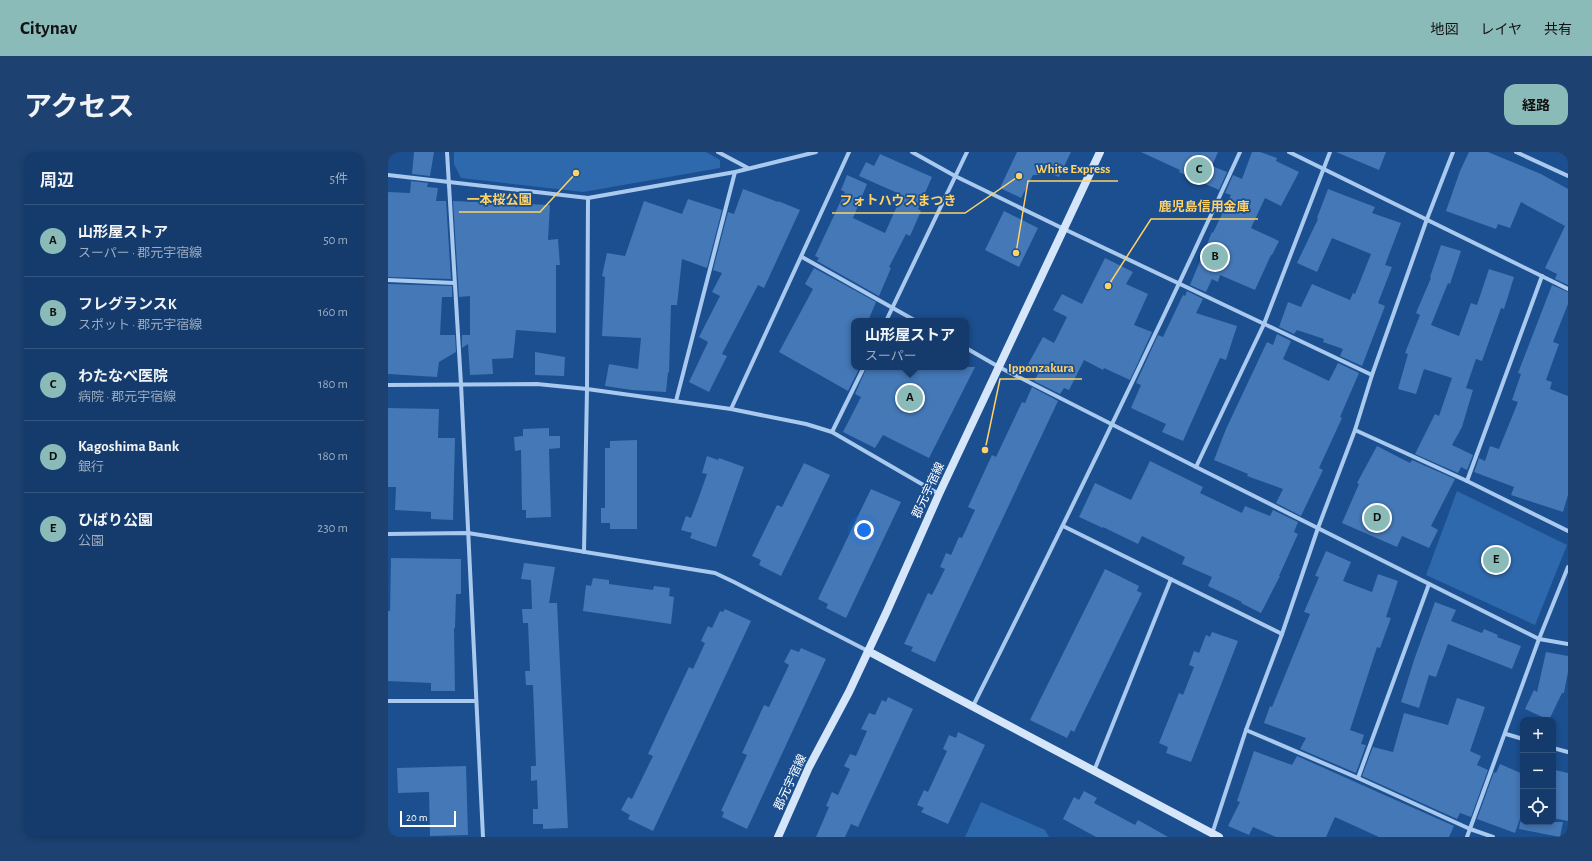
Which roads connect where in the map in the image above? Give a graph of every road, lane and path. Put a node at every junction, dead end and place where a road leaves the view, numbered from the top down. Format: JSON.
{"nodes":[{"id":1,"x":447,"y":152,"type":"edge"},
{"id":2,"x":718,"y":152,"type":"edge"},
{"id":3,"x":816,"y":152,"type":"edge"},
{"id":4,"x":849,"y":152,"type":"edge"},
{"id":5,"x":912,"y":152,"type":"edge"},
{"id":6,"x":966,"y":152,"type":"edge"},
{"id":7,"x":1100,"y":152,"type":"edge"},
{"id":8,"x":1240,"y":152,"type":"edge"},
{"id":9,"x":1289,"y":152,"type":"edge"},
{"id":10,"x":1330,"y":152,"type":"edge"},
{"id":11,"x":1453,"y":152,"type":"edge"},
{"id":12,"x":1516,"y":152,"type":"edge"},
{"id":13,"x":748,"y":168,"type":"junction"},
{"id":14,"x":1324,"y":169,"type":"junction"},
{"id":15,"x":735,"y":172,"type":"junction"},
{"id":16,"x":388,"y":175,"type":"edge"},
{"id":17,"x":955,"y":176,"type":"junction"},
{"id":18,"x":1568,"y":176,"type":"edge"},
{"id":19,"x":449,"y":181,"type":"junction"},
{"id":20,"x":588,"y":198,"type":"junction"},
{"id":21,"x":1427,"y":219,"type":"junction"},
{"id":22,"x":1064,"y":229,"type":"junction"},
{"id":23,"x":802,"y":257,"type":"junction"},
{"id":24,"x":1542,"y":276,"type":"junction"},
{"id":25,"x":388,"y":280,"type":"edge"},
{"id":26,"x":454,"y":283,"type":"junction"},
{"id":27,"x":1180,"y":284,"type":"junction"},
{"id":28,"x":1568,"y":289,"type":"edge"},
{"id":29,"x":892,"y":308,"type":"junction"},
{"id":30,"x":887,"y":318,"type":"edge"},
{"id":31,"x":910,"y":318,"type":"edge"},
{"id":32,"x":1264,"y":324,"type":"junction"},
{"id":33,"x":969,"y":350,"type":"edge"},
{"id":34,"x":999,"y":367,"type":"junction"},
{"id":35,"x":863,"y":370,"type":"edge"},
{"id":36,"x":1372,"y":375,"type":"junction"},
{"id":37,"x":461,"y":384,"type":"junction"},
{"id":38,"x":388,"y":385,"type":"edge"},
{"id":39,"x":588,"y":389,"type":"junction"},
{"id":40,"x":676,"y":401,"type":"junction"},
{"id":41,"x":731,"y":409,"type":"junction"},
{"id":42,"x":1112,"y":423,"type":"junction"},
{"id":43,"x":1355,"y":430,"type":"junction"},
{"id":44,"x":832,"y":432,"type":"junction"},
{"id":45,"x":1196,"y":467,"type":"junction"},
{"id":46,"x":1467,"y":481,"type":"junction"},
{"id":47,"x":939,"y":494,"type":"junction"},
{"id":48,"x":1063,"y":526,"type":"junction"},
{"id":49,"x":1318,"y":528,"type":"junction"},
{"id":50,"x":1568,"y":531,"type":"edge"},
{"id":51,"x":468,"y":533,"type":"junction"},
{"id":52,"x":388,"y":534,"type":"edge"},
{"id":53,"x":584,"y":552,"type":"junction"},
{"id":54,"x":1568,"y":567,"type":"edge"},
{"id":55,"x":1171,"y":579,"type":"junction"},
{"id":56,"x":1429,"y":584,"type":"junction"},
{"id":57,"x":1282,"y":634,"type":"junction"},
{"id":58,"x":1539,"y":639,"type":"junction"},
{"id":59,"x":1568,"y":644,"type":"edge"},
{"id":60,"x":868,"y":651,"type":"junction"},
{"id":61,"x":388,"y":701,"type":"edge"},
{"id":62,"x":475,"y":701,"type":"junction"},
{"id":63,"x":973,"y":706,"type":"junction"},
{"id":64,"x":1246,"y":730,"type":"junction"},
{"id":65,"x":1506,"y":734,"type":"junction"},
{"id":66,"x":1520,"y":738,"type":"edge"},
{"id":67,"x":1556,"y":749,"type":"edge"},
{"id":68,"x":1568,"y":752,"type":"edge"},
{"id":69,"x":1094,"y":771,"type":"junction"},
{"id":70,"x":1358,"y":778,"type":"junction"},
{"id":71,"x":1470,"y":829,"type":"junction"},
{"id":72,"x":1214,"y":836,"type":"edge"},
{"id":73,"x":483,"y":837,"type":"edge"},
{"id":74,"x":778,"y":837,"type":"edge"},
{"id":75,"x":1467,"y":837,"type":"edge"},
{"id":76,"x":1494,"y":837,"type":"edge"}],
"edges":[{"from":1,"to":19,"type":"street"},
{"from":2,"to":13,"type":"street"},
{"from":3,"to":13,"type":"street"},
{"from":4,"to":23,"type":"street"},
{"from":5,"to":17,"type":"street"},
{"from":6,"to":17,"type":"street"},
{"from":7,"to":22,"type":"street","name":"郡元宇宿線"},
{"from":8,"to":27,"type":"street"},
{"from":9,"to":14,"type":"street"},
{"from":10,"to":14,"type":"street"},
{"from":11,"to":21,"type":"street"},
{"from":12,"to":18,"type":"street"},
{"from":13,"to":15,"type":"street"},
{"from":14,"to":21,"type":"street"},
{"from":14,"to":32,"type":"street"},
{"from":15,"to":20,"type":"street"},
{"from":15,"to":40,"type":"street"},
{"from":16,"to":19,"type":"street"},
{"from":17,"to":22,"type":"street"},
{"from":17,"to":29,"type":"street"},
{"from":19,"to":20,"type":"street"},
{"from":19,"to":26,"type":"street"},
{"from":20,"to":39,"type":"street"},
{"from":21,"to":24,"type":"street"},
{"from":21,"to":36,"type":"street"},
{"from":22,"to":27,"type":"street"},
{"from":22,"to":34,"type":"street","name":"郡元宇宿線"},
{"from":23,"to":29,"type":"street"},
{"from":23,"to":41,"type":"street"},
{"from":24,"to":28,"type":"street"},
{"from":24,"to":46,"type":"street"},
{"from":25,"to":26,"type":"street"},
{"from":26,"to":37,"type":"street"},
{"from":27,"to":32,"type":"street"},
{"from":27,"to":42,"type":"street"},
{"from":29,"to":30,"type":"street"},
{"from":29,"to":31,"type":"street"},
{"from":32,"to":36,"type":"street"},
{"from":32,"to":45,"type":"street"},
{"from":33,"to":34,"type":"street"},
{"from":34,"to":42,"type":"street"},
{"from":34,"to":47,"type":"street","name":"郡元宇宿線"},
{"from":35,"to":44,"type":"street"},
{"from":36,"to":43,"type":"street"},
{"from":37,"to":38,"type":"street"},
{"from":37,"to":39,"type":"street"},
{"from":37,"to":51,"type":"street"},
{"from":39,"to":40,"type":"street"},
{"from":39,"to":53,"type":"street"},
{"from":40,"to":41,"type":"street"},
{"from":41,"to":44,"type":"street"},
{"from":42,"to":45,"type":"street"},
{"from":42,"to":48,"type":"street"},
{"from":43,"to":46,"type":"street"},
{"from":43,"to":49,"type":"street"},
{"from":44,"to":47,"type":"street"},
{"from":45,"to":49,"type":"street"},
{"from":46,"to":50,"type":"street"},
{"from":47,"to":60,"type":"street","name":"郡元宇宿線"},
{"from":48,"to":55,"type":"street"},
{"from":48,"to":63,"type":"street"},
{"from":49,"to":56,"type":"street"},
{"from":49,"to":57,"type":"street"},
{"from":51,"to":52,"type":"street"},
{"from":51,"to":53,"type":"street"},
{"from":51,"to":62,"type":"street"},
{"from":53,"to":60,"type":"street"},
{"from":54,"to":58,"type":"street"},
{"from":55,"to":57,"type":"street"},
{"from":55,"to":69,"type":"street"},
{"from":56,"to":58,"type":"street"},
{"from":56,"to":70,"type":"street"},
{"from":57,"to":64,"type":"street"},
{"from":58,"to":59,"type":"street"},
{"from":58,"to":65,"type":"street"},
{"from":60,"to":63,"type":"street"},
{"from":60,"to":74,"type":"street","name":"郡元宇宿線"},
{"from":61,"to":62,"type":"street"},
{"from":62,"to":73,"type":"street"},
{"from":63,"to":69,"type":"street"},
{"from":64,"to":70,"type":"street"},
{"from":64,"to":72,"type":"street"},
{"from":65,"to":66,"type":"street"},
{"from":65,"to":71,"type":"street"},
{"from":67,"to":68,"type":"street"},
{"from":69,"to":72,"type":"street"},
{"from":70,"to":71,"type":"street"},
{"from":71,"to":75,"type":"street"},
{"from":71,"to":76,"type":"street"}]}
